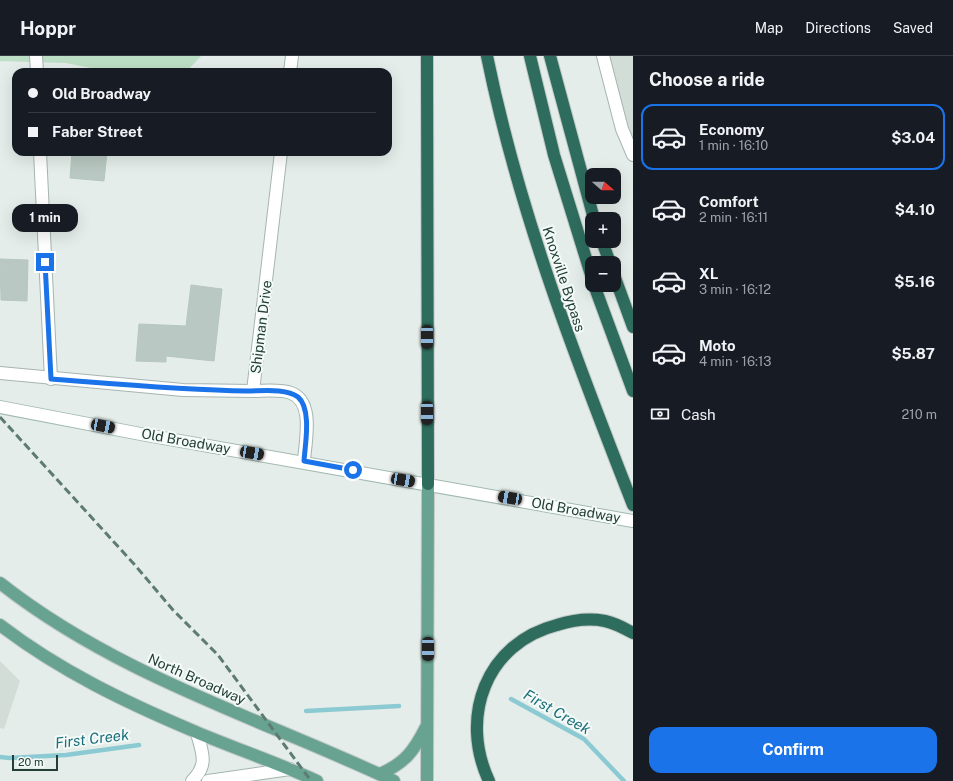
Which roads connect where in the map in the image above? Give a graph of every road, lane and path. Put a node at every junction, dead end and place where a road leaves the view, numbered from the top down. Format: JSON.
{"nodes":[{"id":1,"x":36,"y":56,"type":"edge"},
{"id":2,"x":292,"y":56,"type":"edge"},
{"id":3,"x":428,"y":56,"type":"edge"},
{"id":4,"x":487,"y":56,"type":"edge"},
{"id":5,"x":530,"y":56,"type":"edge"},
{"id":6,"x":550,"y":56,"type":"edge"},
{"id":7,"x":603,"y":56,"type":"edge"},
{"id":8,"x":37,"y":68,"type":"edge"},
{"id":9,"x":290,"y":68,"type":"edge"},
{"id":10,"x":40,"y":156,"type":"edge"},
{"id":11,"x":281,"y":156,"type":"edge"},
{"id":12,"x":633,"y":156,"type":"edge"},
{"id":13,"x":592,"y":212,"type":"edge"},
{"id":14,"x":585,"y":256,"type":"edge"},
{"id":15,"x":597,"y":292,"type":"edge"},
{"id":16,"x":620,"y":292,"type":"edge"},
{"id":17,"x":633,"y":327,"type":"edge"},
{"id":18,"x":0,"y":373,"type":"edge"},
{"id":19,"x":51,"y":379,"type":"junction"},
{"id":20,"x":253,"y":391,"type":"junction"},
{"id":21,"x":633,"y":391,"type":"edge"},
{"id":22,"x":0,"y":407,"type":"edge"},
{"id":23,"x":304,"y":461,"type":"junction"},
{"id":24,"x":428,"y":484,"type":"junction"},
{"id":25,"x":633,"y":505,"type":"edge"},
{"id":26,"x":633,"y":521,"type":"edge"},
{"id":27,"x":0,"y":583,"type":"edge"},
{"id":28,"x":0,"y":625,"type":"edge"},
{"id":29,"x":633,"y":633,"type":"edge"},
{"id":30,"x":428,"y":724,"type":"junction"},
{"id":31,"x":197,"y":733,"type":"junction"},
{"id":32,"x":290,"y":769,"type":"junction"},
{"id":33,"x":380,"y":774,"type":"junction"},
{"id":34,"x":192,"y":781,"type":"edge"},
{"id":35,"x":208,"y":781,"type":"edge"},
{"id":36,"x":317,"y":781,"type":"edge"},
{"id":37,"x":394,"y":781,"type":"edge"},
{"id":38,"x":427,"y":781,"type":"edge"},
{"id":39,"x":489,"y":781,"type":"edge"}],
"edges":[{"from":1,"to":8,"type":"street"},
{"from":2,"to":9,"type":"street"},
{"from":3,"to":24,"type":"highway"},
{"from":4,"to":25,"type":"highway","name":"Knoxville Bypass"},
{"from":5,"to":14,"type":"highway","name":"Knoxville Bypass"},
{"from":6,"to":13,"type":"highway"},
{"from":7,"to":12,"type":"street"},
{"from":10,"to":19,"type":"street"},
{"from":11,"to":20,"type":"street","name":"Shipman Drive"},
{"from":15,"to":21,"type":"highway","name":"Knoxville Bypass"},
{"from":16,"to":17,"type":"highway"},
{"from":18,"to":19,"type":"street"},
{"from":19,"to":20,"type":"street"},
{"from":20,"to":23,"type":"street","name":"Shipman Drive"},
{"from":22,"to":23,"type":"street","name":"Old Broadway"},
{"from":23,"to":24,"type":"street","name":"Old Broadway"},
{"from":24,"to":26,"type":"street","name":"Old Broadway"},
{"from":24,"to":30,"type":"main road"},
{"from":27,"to":33,"type":"main road","name":"North Broadway"},
{"from":28,"to":31,"type":"main road"},
{"from":29,"to":39,"type":"highway"},
{"from":30,"to":33,"type":"main road"},
{"from":30,"to":38,"type":"main road"},
{"from":31,"to":32,"type":"main road"},
{"from":31,"to":34,"type":"street"},
{"from":32,"to":35,"type":"street"},
{"from":32,"to":36,"type":"main road"},
{"from":33,"to":37,"type":"main road","name":"North Broadway"}]}
